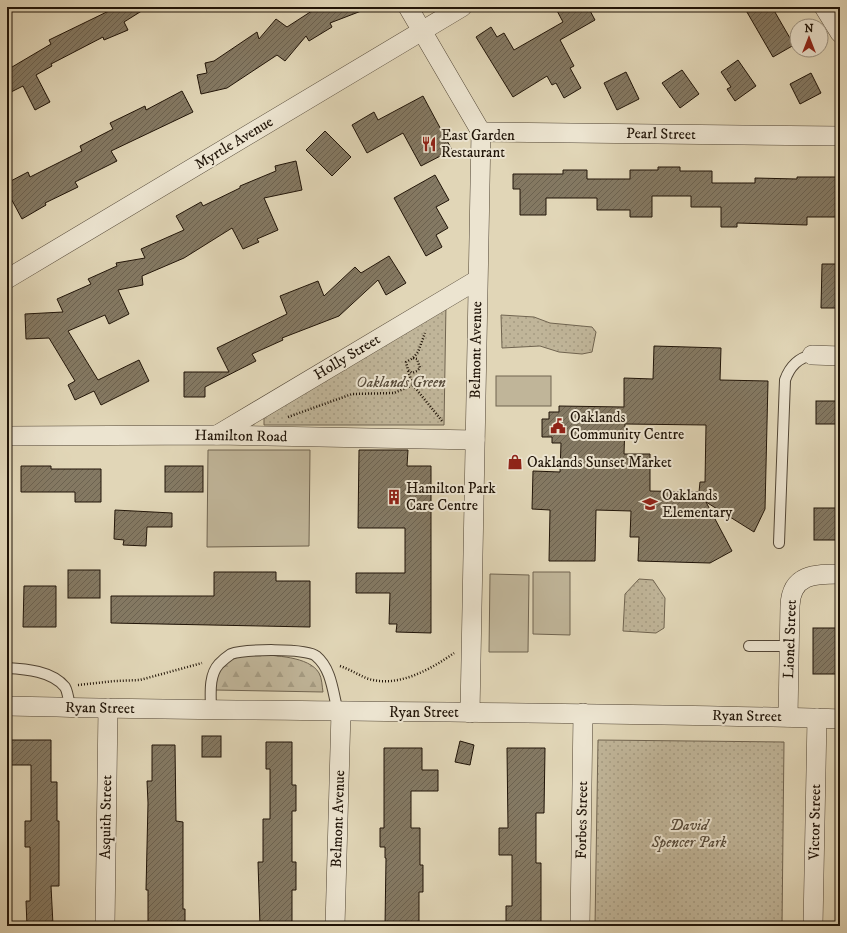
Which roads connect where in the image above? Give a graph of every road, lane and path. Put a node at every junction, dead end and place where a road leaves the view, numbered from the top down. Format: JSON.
{"nodes":[{"id":1,"x":408,"y":7,"type":"edge"},
{"id":2,"x":462,"y":7,"type":"edge"},
{"id":3,"x":824,"y":7,"type":"edge"},
{"id":4,"x":422,"y":30,"type":"junction"},
{"id":5,"x":840,"y":33,"type":"edge"},
{"id":6,"x":481,"y":132,"type":"junction"},
{"id":7,"x":840,"y":136,"type":"edge"},
{"id":8,"x":7,"y":279,"type":"edge"},
{"id":9,"x":477,"y":280,"type":"junction"},
{"id":10,"x":812,"y":355,"type":"joint"},
{"id":11,"x":840,"y":356,"type":"edge"},
{"id":12,"x":408,"y":370,"type":"junction"},
{"id":13,"x":413,"y":385,"type":"junction"},
{"id":14,"x":444,"y":423,"type":"dead end"},
{"id":15,"x":217,"y":435,"type":"junction"},
{"id":16,"x":7,"y":436,"type":"edge"},
{"id":17,"x":274,"y":436,"type":"junction"},
{"id":18,"x":475,"y":440,"type":"junction"},
{"id":19,"x":780,"y":544,"type":"dead end"},
{"id":20,"x":840,"y":574,"type":"edge"},
{"id":21,"x":472,"y":638,"type":"junction"},
{"id":22,"x":748,"y":646,"type":"dead end"},
{"id":23,"x":788,"y":646,"type":"junction"},
{"id":24,"x":222,"y":662,"type":"junction"},
{"id":25,"x":325,"y":666,"type":"junction"},
{"id":26,"x":7,"y":668,"type":"edge"},
{"id":27,"x":66,"y":688,"type":"junction"},
{"id":28,"x":7,"y":706,"type":"edge"},
{"id":29,"x":70,"y":708,"type":"junction"},
{"id":30,"x":108,"y":708,"type":"junction"},
{"id":31,"x":211,"y":711,"type":"junction"},
{"id":32,"x":339,"y":712,"type":"junction"},
{"id":33,"x":470,"y":713,"type":"junction"},
{"id":34,"x":583,"y":713,"type":"junction"},
{"id":35,"x":788,"y":717,"type":"junction"},
{"id":36,"x":817,"y":718,"type":"junction"},
{"id":37,"x":840,"y":719,"type":"edge"},
{"id":38,"x":104,"y":926,"type":"edge"},
{"id":39,"x":335,"y":926,"type":"edge"},
{"id":40,"x":580,"y":926,"type":"edge"},
{"id":41,"x":813,"y":926,"type":"edge"}],
"edges":[{"from":1,"to":4,"type":"street"},
{"from":2,"to":4,"type":"street","name":"Myrtle Avenue"},
{"from":3,"to":5,"type":"street"},
{"from":4,"to":6,"type":"street"},
{"from":4,"to":8,"type":"street","name":"Myrtle Avenue"},
{"from":6,"to":7,"type":"street","name":"Pearl Street"},
{"from":6,"to":9,"type":"street","name":"Belmont Avenue"},
{"from":9,"to":15,"type":"street","name":"Holly Street"},
{"from":9,"to":18,"type":"street","name":"Belmont Avenue"},
{"from":10,"to":11,"type":"street"},
{"from":10,"to":19,"type":"lane"},
{"from":12,"to":12,"type":"path"},
{"from":12,"to":13,"type":"path"},
{"from":13,"to":14,"type":"path"},
{"from":13,"to":17,"type":"path"},
{"from":15,"to":16,"type":"street","name":"Hamilton Road"},
{"from":15,"to":17,"type":"street","name":"Hamilton Road"},
{"from":17,"to":18,"type":"street","name":"Hamilton Road"},
{"from":18,"to":21,"type":"street","name":"Belmont Avenue"},
{"from":20,"to":23,"type":"street","name":"Lionel Street"},
{"from":21,"to":25,"type":"path"},
{"from":21,"to":33,"type":"street","name":"Belmont Avenue"},
{"from":22,"to":23,"type":"lane"},
{"from":23,"to":35,"type":"street","name":"Lionel Street"},
{"from":24,"to":25,"type":"lane"},
{"from":24,"to":27,"type":"path"},
{"from":24,"to":31,"type":"lane"},
{"from":25,"to":32,"type":"lane"},
{"from":26,"to":27,"type":"lane"},
{"from":27,"to":29,"type":"lane"},
{"from":28,"to":29,"type":"street","name":"Ryan Street"},
{"from":29,"to":30,"type":"street","name":"Ryan Street"},
{"from":30,"to":31,"type":"street","name":"Ryan Street"},
{"from":30,"to":38,"type":"street","name":"Asquith Street"},
{"from":31,"to":32,"type":"street","name":"Ryan Street"},
{"from":32,"to":33,"type":"street","name":"Ryan Street"},
{"from":32,"to":39,"type":"street","name":"Belmont Avenue"},
{"from":33,"to":34,"type":"street","name":"Ryan Street"},
{"from":34,"to":35,"type":"street","name":"Ryan Street"},
{"from":34,"to":40,"type":"street","name":"Forbes Street"},
{"from":35,"to":36,"type":"street","name":"Ryan Street"},
{"from":36,"to":37,"type":"street","name":"Ryan Street"},
{"from":36,"to":41,"type":"street","name":"Victor Street"}]}
